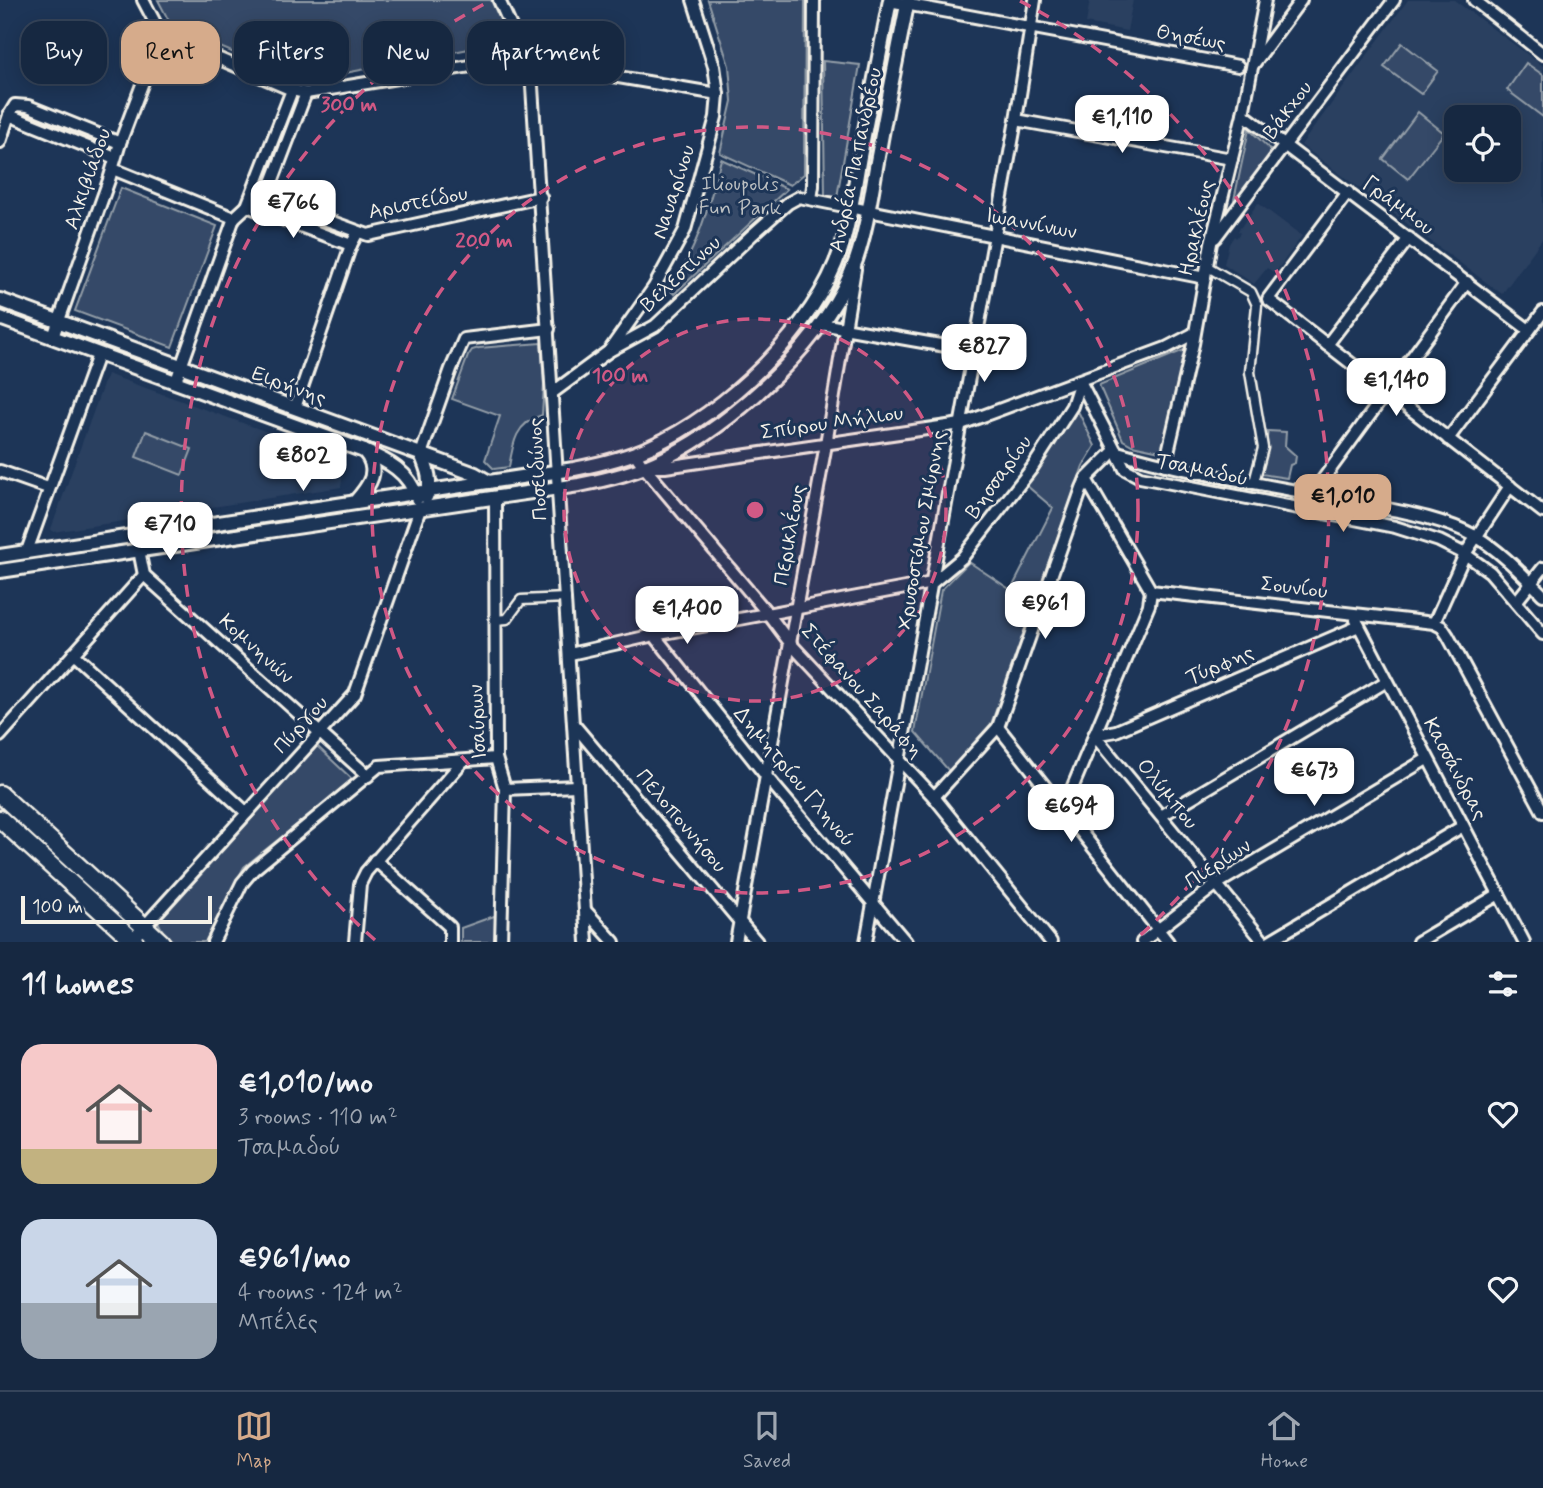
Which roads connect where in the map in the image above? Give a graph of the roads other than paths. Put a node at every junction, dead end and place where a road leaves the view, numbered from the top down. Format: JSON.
{"nodes":[{"id":1,"x":143,"y":0,"type":"edge"},
{"id":2,"x":499,"y":0,"type":"edge"},
{"id":3,"x":693,"y":0,"type":"edge"},
{"id":4,"x":814,"y":0,"type":"edge"},
{"id":5,"x":890,"y":0,"type":"edge"},
{"id":6,"x":1035,"y":0,"type":"edge"},
{"id":7,"x":1265,"y":0,"type":"edge"},
{"id":8,"x":1301,"y":0,"type":"edge"},
{"id":9,"x":1394,"y":0,"type":"edge"},
{"id":10,"x":1474,"y":0,"type":"edge"},
{"id":11,"x":907,"y":2,"type":"edge"},
{"id":12,"x":1489,"y":4,"type":"edge"},
{"id":13,"x":154,"y":21,"type":"edge"},
{"id":14,"x":509,"y":21,"type":"edge"},
{"id":15,"x":1031,"y":28,"type":"junction"},
{"id":16,"x":1543,"y":54,"type":"edge"},
{"id":17,"x":220,"y":59,"type":"edge"},
{"id":18,"x":1238,"y":66,"type":"dead end"},
{"id":19,"x":467,"y":67,"type":"edge"},
{"id":20,"x":1250,"y":69,"type":"junction"},
{"id":21,"x":624,"y":78,"type":"edge"},
{"id":22,"x":142,"y":84,"type":"edge"},
{"id":23,"x":532,"y":84,"type":"edge"},
{"id":24,"x":292,"y":90,"type":"junction"},
{"id":25,"x":306,"y":93,"type":"junction"},
{"id":26,"x":718,"y":94,"type":"junction"},
{"id":27,"x":1242,"y":114,"type":"junction"},
{"id":28,"x":9,"y":115,"type":"junction"},
{"id":29,"x":1016,"y":120,"type":"junction"},
{"id":30,"x":0,"y":142,"type":"edge"},
{"id":31,"x":120,"y":143,"type":"junction"},
{"id":32,"x":1286,"y":145,"type":"junction"},
{"id":33,"x":1232,"y":159,"type":"junction"},
{"id":34,"x":114,"y":163,"type":"junction"},
{"id":35,"x":1348,"y":192,"type":"junction"},
{"id":36,"x":541,"y":197,"type":"junction"},
{"id":37,"x":266,"y":198,"type":"junction"},
{"id":38,"x":811,"y":199,"type":"junction"},
{"id":39,"x":247,"y":206,"type":"junction"},
{"id":40,"x":850,"y":208,"type":"junction"},
{"id":41,"x":868,"y":212,"type":"junction"},
{"id":42,"x":234,"y":218,"type":"junction"},
{"id":43,"x":358,"y":232,"type":"junction"},
{"id":44,"x":995,"y":237,"type":"junction"},
{"id":45,"x":1409,"y":238,"type":"junction"},
{"id":46,"x":1211,"y":243,"type":"junction"},
{"id":47,"x":351,"y":245,"type":"junction"},
{"id":48,"x":856,"y":259,"type":"junction"},
{"id":49,"x":1206,"y":273,"type":"junction"},
{"id":50,"x":1467,"y":282,"type":"junction"},
{"id":51,"x":0,"y":300,"type":"edge"},
{"id":52,"x":1269,"y":300,"type":"junction"},
{"id":53,"x":1257,"y":305,"type":"junction"},
{"id":54,"x":1543,"y":312,"type":"edge"},
{"id":55,"x":0,"y":318,"type":"edge"},
{"id":56,"x":59,"y":322,"type":"junction"},
{"id":57,"x":821,"y":324,"type":"junction"},
{"id":58,"x":844,"y":328,"type":"junction"},
{"id":59,"x":549,"y":329,"type":"junction"},
{"id":60,"x":1530,"y":330,"type":"junction"},
{"id":61,"x":1193,"y":334,"type":"junction"},
{"id":62,"x":52,"y":337,"type":"junction"},
{"id":63,"x":1327,"y":345,"type":"junction"},
{"id":64,"x":609,"y":351,"type":"junction"},
{"id":65,"x":974,"y":351,"type":"junction"},
{"id":66,"x":98,"y":355,"type":"junction"},
{"id":67,"x":181,"y":367,"type":"junction"},
{"id":68,"x":176,"y":381,"type":"junction"},
{"id":69,"x":1080,"y":381,"type":"junction"},
{"id":70,"x":1387,"y":391,"type":"junction"},
{"id":71,"x":552,"y":393,"type":"junction"},
{"id":72,"x":295,"y":408,"type":"junction"},
{"id":73,"x":961,"y":424,"type":"junction"},
{"id":74,"x":1448,"y":439,"type":"junction"},
{"id":75,"x":827,"y":444,"type":"junction"},
{"id":76,"x":364,"y":451,"type":"junction"},
{"id":77,"x":1114,"y":451,"type":"junction"},
{"id":78,"x":421,"y":454,"type":"junction"},
{"id":79,"x":635,"y":454,"type":"junction"},
{"id":80,"x":1165,"y":465,"type":"junction"},
{"id":81,"x":644,"y":467,"type":"junction"},
{"id":82,"x":0,"y":471,"type":"edge"},
{"id":83,"x":558,"y":471,"type":"junction"},
{"id":84,"x":1086,"y":479,"type":"junction"},
{"id":85,"x":489,"y":482,"type":"junction"},
{"id":86,"x":1254,"y":482,"type":"junction"},
{"id":87,"x":1510,"y":486,"type":"junction"},
{"id":88,"x":48,"y":488,"type":"junction"},
{"id":89,"x":557,"y":489,"type":"junction"},
{"id":90,"x":429,"y":491,"type":"junction"},
{"id":91,"x":415,"y":493,"type":"junction"},
{"id":92,"x":1313,"y":493,"type":"junction"},
{"id":93,"x":495,"y":499,"type":"junction"},
{"id":94,"x":355,"y":502,"type":"junction"},
{"id":95,"x":420,"y":509,"type":"junction"},
{"id":96,"x":1543,"y":512,"type":"edge"},
{"id":97,"x":136,"y":535,"type":"junction"},
{"id":98,"x":1474,"y":536,"type":"junction"},
{"id":99,"x":138,"y":549,"type":"junction"},
{"id":100,"x":27,"y":551,"type":"junction"},
{"id":101,"x":1465,"y":554,"type":"junction"},
{"id":102,"x":0,"y":556,"type":"edge"},
{"id":103,"x":1543,"y":568,"type":"edge"},
{"id":104,"x":0,"y":571,"type":"edge"},
{"id":105,"x":144,"y":575,"type":"junction"},
{"id":106,"x":932,"y":583,"type":"junction"},
{"id":107,"x":1531,"y":583,"type":"junction"},
{"id":108,"x":1150,"y":591,"type":"junction"},
{"id":109,"x":1543,"y":595,"type":"edge"},
{"id":110,"x":566,"y":598,"type":"junction"},
{"id":111,"x":1516,"y":602,"type":"junction"},
{"id":112,"x":797,"y":608,"type":"junction"},
{"id":113,"x":1353,"y":614,"type":"junction"},
{"id":114,"x":769,"y":615,"type":"junction"},
{"id":115,"x":495,"y":620,"type":"junction"},
{"id":116,"x":1434,"y":622,"type":"junction"},
{"id":117,"x":1359,"y":626,"type":"junction"},
{"id":118,"x":1543,"y":634,"type":"edge"},
{"id":119,"x":654,"y":635,"type":"junction"},
{"id":120,"x":790,"y":643,"type":"junction"},
{"id":121,"x":73,"y":654,"type":"junction"},
{"id":122,"x":570,"y":654,"type":"junction"},
{"id":123,"x":1388,"y":681,"type":"junction"},
{"id":124,"x":575,"y":726,"type":"junction"},
{"id":125,"x":998,"y":727,"type":"junction"},
{"id":126,"x":320,"y":733,"type":"junction"},
{"id":127,"x":1094,"y":735,"type":"junction"},
{"id":128,"x":0,"y":736,"type":"edge"},
{"id":129,"x":496,"y":758,"type":"junction"},
{"id":130,"x":1427,"y":759,"type":"junction"},
{"id":131,"x":463,"y":761,"type":"junction"},
{"id":132,"x":900,"y":762,"type":"junction"},
{"id":133,"x":368,"y":776,"type":"junction"},
{"id":134,"x":766,"y":776,"type":"junction"},
{"id":135,"x":577,"y":786,"type":"junction"},
{"id":136,"x":505,"y":789,"type":"junction"},
{"id":137,"x":0,"y":794,"type":"edge"},
{"id":138,"x":934,"y":797,"type":"junction"},
{"id":139,"x":1063,"y":810,"type":"junction"},
{"id":140,"x":1543,"y":812,"type":"edge"},
{"id":141,"x":247,"y":813,"type":"junction"},
{"id":142,"x":1161,"y":816,"type":"junction"},
{"id":143,"x":0,"y":819,"type":"edge"},
{"id":144,"x":1463,"y":826,"type":"junction"},
{"id":145,"x":375,"y":860,"type":"junction"},
{"id":146,"x":1217,"y":884,"type":"junction"},
{"id":147,"x":1499,"y":894,"type":"junction"},
{"id":148,"x":873,"y":903,"type":"junction"},
{"id":149,"x":585,"y":910,"type":"junction"},
{"id":150,"x":740,"y":920,"type":"junction"},
{"id":151,"x":144,"y":927,"type":"junction"},
{"id":152,"x":1158,"y":929,"type":"junction"},
{"id":153,"x":133,"y":941,"type":"edge"},
{"id":154,"x":161,"y":942,"type":"edge"},
{"id":155,"x":213,"y":942,"type":"edge"},
{"id":156,"x":355,"y":942,"type":"edge"},
{"id":157,"x":450,"y":942,"type":"edge"},
{"id":158,"x":501,"y":942,"type":"edge"},
{"id":159,"x":587,"y":942,"type":"edge"},
{"id":160,"x":614,"y":942,"type":"edge"},
{"id":161,"x":736,"y":942,"type":"edge"},
{"id":162,"x":757,"y":942,"type":"edge"},
{"id":163,"x":866,"y":942,"type":"edge"},
{"id":164,"x":906,"y":942,"type":"edge"},
{"id":165,"x":1051,"y":942,"type":"edge"},
{"id":166,"x":1142,"y":942,"type":"edge"},
{"id":167,"x":1168,"y":942,"type":"edge"},
{"id":168,"x":1266,"y":942,"type":"edge"},
{"id":169,"x":1418,"y":942,"type":"edge"},
{"id":170,"x":1524,"y":942,"type":"edge"}],
"edges":[{"from":1,"to":13,"type":"street"},
{"from":2,"to":14,"type":"street","name":"Ποσειδώνος"},
{"from":3,"to":26,"type":"street","name":"Ναυαρίνου"},
{"from":4,"to":38,"type":"street"},
{"from":5,"to":11,"type":"street","name":"Θησέως"},
{"from":5,"to":40,"type":"street","name":"Ανδρέα Παπανδρέου"},
{"from":6,"to":15,"type":"street","name":"Χρυσοστόμου Σμύρνης"},
{"from":7,"to":20,"type":"street","name":"Ηρακλέους"},
{"from":8,"to":20,"type":"street"},
{"from":9,"to":32,"type":"street","name":"Βάκχου"},
{"from":10,"to":12,"type":"street"},
{"from":11,"to":15,"type":"street","name":"Θησέως"},
{"from":11,"to":41,"type":"street","name":"Ανδρέα Παπανδρέου"},
{"from":12,"to":16,"type":"street"},
{"from":15,"to":18,"type":"street","name":"Θησέως"},
{"from":15,"to":29,"type":"street","name":"Χρυσοστόμου Σμύρνης"},
{"from":17,"to":24,"type":"street"},
{"from":19,"to":25,"type":"street"},
{"from":20,"to":27,"type":"street","name":"Ηρακλέους"},
{"from":21,"to":26,"type":"street"},
{"from":22,"to":31,"type":"street","name":"Αλκιβιάδου"},
{"from":23,"to":36,"type":"street","name":"Ποσειδώνος"},
{"from":24,"to":25,"type":"street"},
{"from":24,"to":39,"type":"street"},
{"from":25,"to":37,"type":"street"},
{"from":26,"to":64,"type":"street","name":"Ναυαρίνου"},
{"from":27,"to":32,"type":"street","name":"Γράμμου"},
{"from":27,"to":33,"type":"street","name":"Ηρακλέους"},
{"from":28,"to":30,"type":"street"},
{"from":28,"to":31,"type":"street"},
{"from":28,"to":34,"type":"street"},
{"from":29,"to":33,"type":"street"},
{"from":29,"to":44,"type":"street","name":"Χρυσοστόμου Σμύρνης"},
{"from":31,"to":34,"type":"street","name":"Αλκιβιάδου"},
{"from":32,"to":35,"type":"street","name":"Γράμμου"},
{"from":32,"to":46,"type":"street","name":"Βάκχου"},
{"from":33,"to":46,"type":"street","name":"Ηρακλέους"},
{"from":34,"to":42,"type":"street"},
{"from":34,"to":56,"type":"street","name":"Αλκιβιάδου"},
{"from":35,"to":45,"type":"street","name":"Γράμμου"},
{"from":35,"to":52,"type":"street"},
{"from":36,"to":43,"type":"street","name":"Αριστείδου"},
{"from":36,"to":59,"type":"street","name":"Ποσειδώνος"},
{"from":37,"to":39,"type":"street"},
{"from":37,"to":43,"type":"street","name":"Αριστείδου"},
{"from":38,"to":40,"type":"street"},
{"from":38,"to":64,"type":"street","name":"Βελεστίνου"},
{"from":39,"to":42,"type":"street"},
{"from":39,"to":47,"type":"street","name":"Αριστείδου"},
{"from":40,"to":41,"type":"street","name":"Ιωαννίνων"},
{"from":40,"to":79,"type":"street","name":"Ανδρέα Παπανδρέου"},
{"from":41,"to":44,"type":"street","name":"Ιωαννίνων"},
{"from":41,"to":48,"type":"street","name":"Ανδρέα Παπανδρέου"},
{"from":42,"to":67,"type":"street"},
{"from":43,"to":47,"type":"street"},
{"from":44,"to":49,"type":"street","name":"Ιωαννίνων"},
{"from":44,"to":65,"type":"street","name":"Χρυσοστόμου Σμύρνης"},
{"from":45,"to":50,"type":"street","name":"Γράμμου"},
{"from":45,"to":63,"type":"street"},
{"from":46,"to":49,"type":"street","name":"Ηρακλέους"},
{"from":47,"to":72,"type":"street"},
{"from":48,"to":57,"type":"street","name":"Ανδρέα Παπανδρέου"},
{"from":48,"to":58,"type":"street","name":"Περικλέους"},
{"from":49,"to":53,"type":"street"},
{"from":49,"to":61,"type":"street","name":"Ηρακλέους"},
{"from":50,"to":60,"type":"street","name":"Γράμμου"},
{"from":50,"to":70,"type":"street"},
{"from":51,"to":56,"type":"street","name":"Ειρήνης"},
{"from":52,"to":53,"type":"street"},
{"from":52,"to":63,"type":"street"},
{"from":53,"to":86,"type":"street"},
{"from":54,"to":60,"type":"street"},
{"from":55,"to":62,"type":"street","name":"Ειρήνης"},
{"from":56,"to":62,"type":"street","name":"Αλκιβιάδου"},
{"from":56,"to":67,"type":"street","name":"Ειρήνης"},
{"from":57,"to":58,"type":"street"},
{"from":57,"to":81,"type":"street","name":"Ανδρέα Παπανδρέου"},
{"from":58,"to":65,"type":"street"},
{"from":58,"to":75,"type":"street","name":"Περικλέους"},
{"from":59,"to":71,"type":"street","name":"Ποσειδώνος"},
{"from":59,"to":78,"type":"street"},
{"from":60,"to":74,"type":"street"},
{"from":61,"to":69,"type":"street","name":"Σπύρου Μήλιου"},
{"from":61,"to":80,"type":"street","name":"Ηρακλέους"},
{"from":62,"to":66,"type":"street","name":"Ειρήνης"},
{"from":63,"to":70,"type":"street"},
{"from":64,"to":71,"type":"street","name":"Ναυαρίνου"},
{"from":65,"to":73,"type":"street","name":"Χρυσοστόμου Σμύρνης"},
{"from":66,"to":68,"type":"street","name":"Ειρήνης"},
{"from":66,"to":88,"type":"street"},
{"from":67,"to":68,"type":"street"},
{"from":67,"to":72,"type":"street","name":"Ειρήνης"},
{"from":68,"to":76,"type":"street","name":"Ειρήνης"},
{"from":69,"to":73,"type":"street","name":"Σπύρου Μήλιου"},
{"from":69,"to":77,"type":"street","name":"Τσαμαδού"},
{"from":69,"to":106,"type":"street","name":"Βησσαρίου"},
{"from":70,"to":74,"type":"street"},
{"from":70,"to":92,"type":"street"},
{"from":71,"to":83,"type":"street","name":"Ποσειδώνος"},
{"from":72,"to":78,"type":"street","name":"Ειρήνης"},
{"from":73,"to":75,"type":"street","name":"Σπύρου Μήλιου"},
{"from":73,"to":106,"type":"street","name":"Χρυσοστόμου Σμύρνης"},
{"from":74,"to":87,"type":"street"},
{"from":75,"to":81,"type":"street","name":"Σπύρου Μήλιου"},
{"from":75,"to":112,"type":"street","name":"Περικλέους"},
{"from":76,"to":91,"type":"street","name":"Ειρήνης"},
{"from":76,"to":94,"type":"street"},
{"from":77,"to":80,"type":"street","name":"Τσαμαδού"},
{"from":77,"to":84,"type":"street"},
{"from":77,"to":101,"type":"street","name":"Τσαμαδού"},
{"from":78,"to":85,"type":"street","name":"Ειρήνης"},
{"from":78,"to":90,"type":"street"},
{"from":79,"to":81,"type":"street"},
{"from":79,"to":83,"type":"street","name":"Ανδρέα Παπανδρέου"},
{"from":80,"to":86,"type":"street","name":"Τσαμαδού"},
{"from":81,"to":89,"type":"street","name":"Ανδρέα Παπανδρέου"},
{"from":81,"to":114,"type":"street","name":"Στέφανου Σαράφη"},
{"from":82,"to":88,"type":"street"},
{"from":83,"to":85,"type":"street","name":"Ανδρέα Παπανδρέου"},
{"from":83,"to":89,"type":"street","name":"Ποσειδώνος"},
{"from":84,"to":108,"type":"street"},
{"from":84,"to":125,"type":"street"},
{"from":85,"to":90,"type":"street","name":"Ανδρέα Παπανδρέου"},
{"from":86,"to":92,"type":"street","name":"Τσαμαδού"},
{"from":87,"to":96,"type":"street"},
{"from":87,"to":98,"type":"street"},
{"from":88,"to":100,"type":"street"},
{"from":89,"to":93,"type":"street","name":"Ανδρέα Παπανδρέου"},
{"from":89,"to":110,"type":"street","name":"Ποσειδώνος"},
{"from":90,"to":91,"type":"street","name":"Ανδρέα Παπανδρέου"},
{"from":90,"to":95,"type":"street"},
{"from":91,"to":94,"type":"street","name":"Ανδρέα Παπανδρέου"},
{"from":91,"to":95,"type":"street","name":"Ειρήνης"},
{"from":92,"to":98,"type":"street","name":"Τσαμαδού"},
{"from":93,"to":95,"type":"street","name":"Ανδρέα Παπανδρέου"},
{"from":93,"to":115,"type":"street","name":"Ισαύρων"},
{"from":94,"to":97,"type":"street","name":"Ανδρέα Παπανδρέου"},
{"from":95,"to":99,"type":"street","name":"Ανδρέα Παπανδρέου"},
{"from":95,"to":126,"type":"street","name":"Πύργου"},
{"from":97,"to":99,"type":"street"},
{"from":97,"to":100,"type":"street","name":"Ανδρέα Παπανδρέου"},
{"from":98,"to":101,"type":"street"},
{"from":98,"to":107,"type":"street","name":"Τσαμαδού"},
{"from":99,"to":104,"type":"street","name":"Ανδρέα Παπανδρέου"},
{"from":99,"to":105,"type":"street"},
{"from":100,"to":102,"type":"street","name":"Ανδρέα Παπανδρέου"},
{"from":101,"to":111,"type":"street","name":"Τσαμαδού"},
{"from":101,"to":116,"type":"street"},
{"from":103,"to":107,"type":"street"},
{"from":105,"to":121,"type":"street"},
{"from":105,"to":126,"type":"street","name":"Κομνηνών"},
{"from":106,"to":112,"type":"street"},
{"from":106,"to":132,"type":"street","name":"Χρυσοστόμου Σμύρνης"},
{"from":107,"to":109,"type":"street","name":"Τσαμαδού"},
{"from":107,"to":111,"type":"street"},
{"from":108,"to":113,"type":"street","name":"Σουνίου"},
{"from":108,"to":127,"type":"street"},
{"from":110,"to":115,"type":"street"},
{"from":110,"to":122,"type":"street","name":"Ποσειδώνος"},
{"from":111,"to":118,"type":"street","name":"Τσαμαδού"},
{"from":112,"to":114,"type":"street"},
{"from":112,"to":120,"type":"street","name":"Περικλέους"},
{"from":113,"to":116,"type":"street","name":"Σουνίου"},
{"from":113,"to":117,"type":"street","name":"Κασσάνδρας"},
{"from":114,"to":119,"type":"street"},
{"from":114,"to":120,"type":"street","name":"Στέφανου Σαράφη"},
{"from":115,"to":129,"type":"street","name":"Ισαύρων"},
{"from":116,"to":140,"type":"street"},
{"from":117,"to":123,"type":"street","name":"Κασσάνδρας"},
{"from":117,"to":127,"type":"street","name":"Τύρφης"},
{"from":119,"to":122,"type":"street"},
{"from":119,"to":134,"type":"street","name":"Δημητρίου Γληνού"},
{"from":120,"to":132,"type":"street","name":"Στέφανου Σαράφη"},
{"from":120,"to":134,"type":"street","name":"Περικλέους"},
{"from":121,"to":128,"type":"street"},
{"from":121,"to":141,"type":"street"},
{"from":122,"to":124,"type":"street","name":"Ποσειδώνος"},
{"from":123,"to":130,"type":"street","name":"Κασσάνδρας"},
{"from":123,"to":142,"type":"street"},
{"from":124,"to":135,"type":"street","name":"Ποσειδώνος"},
{"from":124,"to":150,"type":"street","name":"Πελοποννήσου"},
{"from":125,"to":138,"type":"street"},
{"from":125,"to":139,"type":"street"},
{"from":126,"to":133,"type":"street","name":"Κομνηνών"},
{"from":126,"to":141,"type":"street","name":"Πύργου"},
{"from":127,"to":139,"type":"street"},
{"from":127,"to":142,"type":"street","name":"Ολύμπου"},
{"from":129,"to":131,"type":"street"},
{"from":129,"to":136,"type":"street","name":"Ισαύρων"},
{"from":130,"to":144,"type":"street","name":"Κασσάνδρας"},
{"from":130,"to":146,"type":"street","name":"Πιερίων"},
{"from":131,"to":133,"type":"street"},
{"from":131,"to":145,"type":"street"},
{"from":132,"to":138,"type":"street","name":"Στέφανου Σαράφη"},
{"from":132,"to":148,"type":"street","name":"Χρυσοστόμου Σμύρνης"},
{"from":133,"to":155,"type":"street"},
{"from":134,"to":148,"type":"street","name":"Δημητρίου Γληνού"},
{"from":134,"to":150,"type":"street","name":"Περικλέους"},
{"from":135,"to":136,"type":"street"},
{"from":135,"to":149,"type":"street","name":"Ποσειδώνος"},
{"from":136,"to":158,"type":"street","name":"Ισαύρων"},
{"from":137,"to":151,"type":"main road"},
{"from":138,"to":165,"type":"street","name":"Στέφανου Σαράφη"},
{"from":139,"to":152,"type":"street"},
{"from":141,"to":151,"type":"street","name":"Πύργου"},
{"from":142,"to":146,"type":"street","name":"Ολύμπου"},
{"from":143,"to":153,"type":"main road"},
{"from":144,"to":147,"type":"street","name":"Κασσάνδρας"},
{"from":144,"to":168,"type":"street"},
{"from":145,"to":156,"type":"street"},
{"from":145,"to":157,"type":"street"},
{"from":146,"to":152,"type":"street","name":"Πιερίων"},
{"from":146,"to":168,"type":"street","name":"Ολύμπου"},
{"from":147,"to":169,"type":"street"},
{"from":147,"to":170,"type":"street","name":"Κασσάνδρας"},
{"from":148,"to":163,"type":"street","name":"Χρυσοστόμου Σμύρνης"},
{"from":148,"to":164,"type":"street","name":"Δημητρίου Γληνού"},
{"from":149,"to":159,"type":"street","name":"Ποσειδώνος"},
{"from":149,"to":160,"type":"street"},
{"from":150,"to":161,"type":"street","name":"Περικλέους"},
{"from":150,"to":162,"type":"street","name":"Πελοποννήσου"},
{"from":151,"to":153,"type":"street","name":"Πύργου"},
{"from":151,"to":154,"type":"main road"},
{"from":152,"to":166,"type":"street","name":"Πιερίων"},
{"from":152,"to":167,"type":"street"}]}
